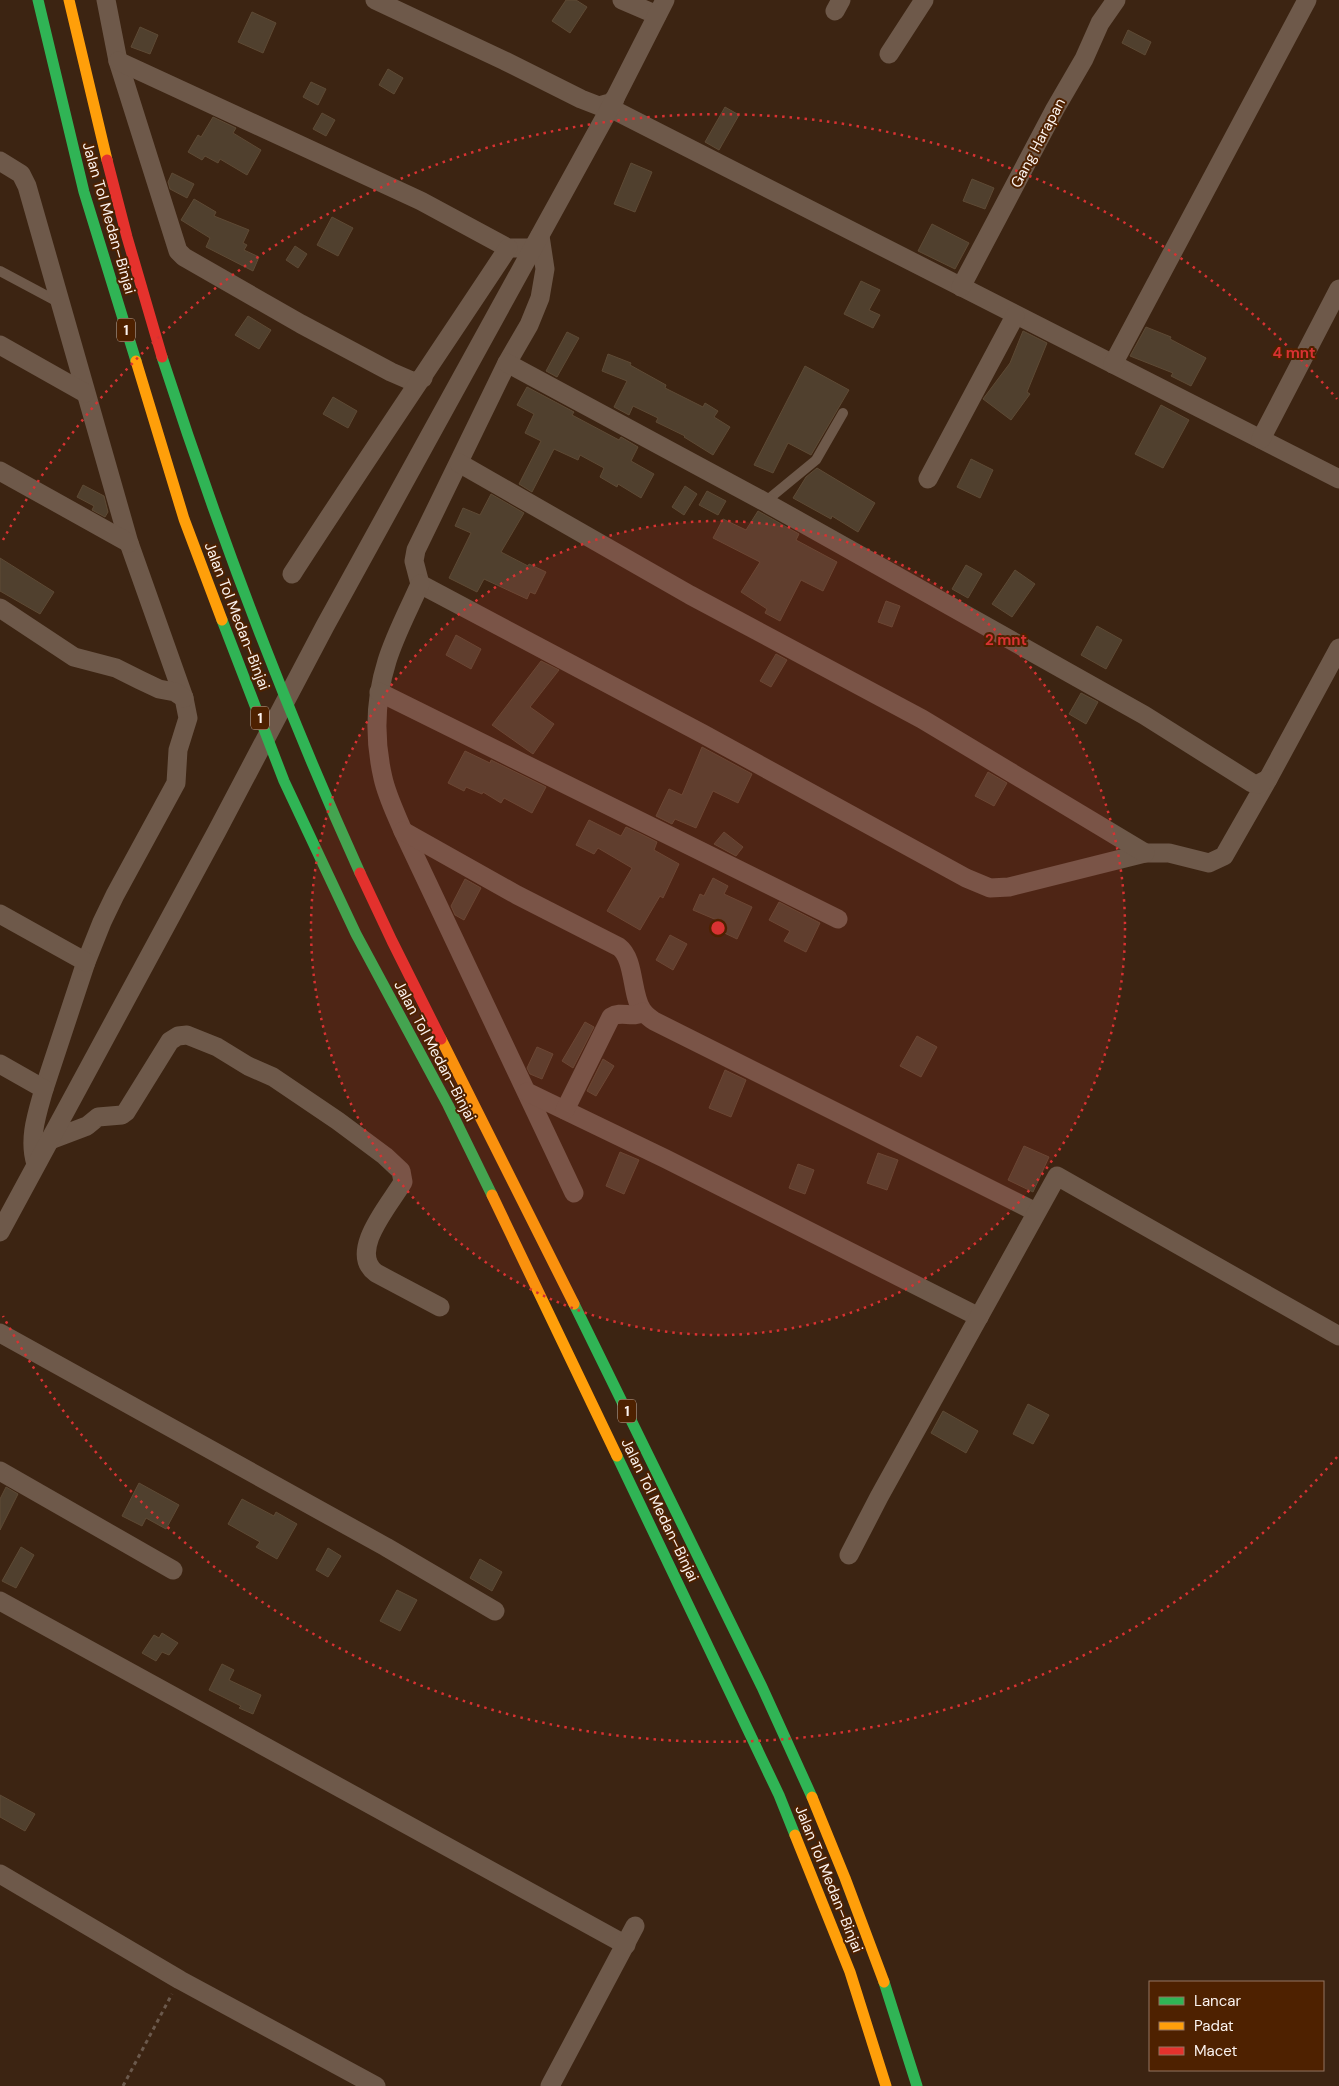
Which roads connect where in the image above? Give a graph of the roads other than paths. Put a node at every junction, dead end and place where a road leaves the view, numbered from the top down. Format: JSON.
{"nodes":[{"id":1,"x":38,"y":0,"type":"edge"},
{"id":2,"x":69,"y":0,"type":"edge"},
{"id":3,"x":106,"y":0,"type":"edge"},
{"id":4,"x":375,"y":0,"type":"edge"},
{"id":5,"x":622,"y":0,"type":"edge"},
{"id":6,"x":924,"y":0,"type":"edge"},
{"id":7,"x":1116,"y":0,"type":"edge"},
{"id":8,"x":1307,"y":0,"type":"edge"},
{"id":9,"x":661,"y":7,"type":"edge"},
{"id":10,"x":889,"y":54,"type":"dead end"},
{"id":11,"x":118,"y":62,"type":"junction"},
{"id":12,"x":613,"y":104,"type":"junction"},
{"id":13,"x":0,"y":161,"type":"edge"},
{"id":14,"x":537,"y":242,"type":"junction"},
{"id":15,"x":508,"y":248,"type":"junction"},
{"id":16,"x":0,"y":272,"type":"edge"},
{"id":17,"x":961,"y":287,"type":"junction"},
{"id":18,"x":1339,"y":289,"type":"edge"},
{"id":19,"x":60,"y":303,"type":"junction"},
{"id":20,"x":1015,"y":316,"type":"junction"},
{"id":21,"x":0,"y":345,"type":"edge"},
{"id":22,"x":507,"y":362,"type":"junction"},
{"id":23,"x":1113,"y":364,"type":"junction"},
{"id":24,"x":423,"y":378,"type":"junction"},
{"id":25,"x":85,"y":393,"type":"junction"},
{"id":26,"x":844,"y":413,"type":"dead end"},
{"id":27,"x":1262,"y":439,"type":"junction"},
{"id":28,"x":460,"y":463,"type":"junction"},
{"id":29,"x":0,"y":470,"type":"edge"},
{"id":30,"x":928,"y":479,"type":"dead end"},
{"id":31,"x":1339,"y":480,"type":"edge"},
{"id":32,"x":765,"y":502,"type":"junction"},
{"id":33,"x":129,"y":543,"type":"junction"},
{"id":34,"x":292,"y":574,"type":"dead end"},
{"id":35,"x":420,"y":584,"type":"junction"},
{"id":36,"x":0,"y":608,"type":"edge"},
{"id":37,"x":1339,"y":648,"type":"edge"},
{"id":38,"x":379,"y":692,"type":"junction"},
{"id":39,"x":184,"y":698,"type":"junction"},
{"id":40,"x":1268,"y":779,"type":"junction"},
{"id":41,"x":403,"y":831,"type":"junction"},
{"id":42,"x":1145,"y":853,"type":"junction"},
{"id":43,"x":0,"y":914,"type":"edge"},
{"id":44,"x":838,"y":919,"type":"dead end"},
{"id":45,"x":86,"y":962,"type":"junction"},
{"id":46,"x":643,"y":1012,"type":"junction"},
{"id":47,"x":0,"y":1064,"type":"edge"},
{"id":48,"x":44,"y":1089,"type":"junction"},
{"id":49,"x":528,"y":1092,"type":"junction"},
{"id":50,"x":565,"y":1110,"type":"junction"},
{"id":51,"x":50,"y":1140,"type":"junction"},
{"id":52,"x":36,"y":1164,"type":"junction"},
{"id":53,"x":574,"y":1193,"type":"dead end"},
{"id":54,"x":8,"y":1200,"type":"edge"},
{"id":55,"x":1036,"y":1212,"type":"junction"},
{"id":56,"x":0,"y":1232,"type":"edge"},
{"id":57,"x":440,"y":1308,"type":"dead end"},
{"id":58,"x":979,"y":1318,"type":"junction"},
{"id":59,"x":0,"y":1333,"type":"edge"},
{"id":60,"x":1339,"y":1336,"type":"edge"},
{"id":61,"x":0,"y":1471,"type":"edge"},
{"id":62,"x":849,"y":1555,"type":"dead end"},
{"id":63,"x":173,"y":1570,"type":"dead end"},
{"id":64,"x":0,"y":1601,"type":"edge"},
{"id":65,"x":495,"y":1611,"type":"dead end"},
{"id":66,"x":0,"y":1874,"type":"edge"},
{"id":67,"x":635,"y":1926,"type":"dead end"},
{"id":68,"x":626,"y":1945,"type":"junction"},
{"id":69,"x":376,"y":2086,"type":"edge"},
{"id":70,"x":550,"y":2086,"type":"edge"},
{"id":71,"x":886,"y":2086,"type":"edge"},
{"id":72,"x":916,"y":2086,"type":"edge"}],
"edges":[{"from":1,"to":71,"type":"highway","name":"Jalan Tol Medan–Binjai","number":"1"},
{"from":2,"to":72,"type":"highway","name":"Jalan Tol Medan–Binjai","number":"1"},
{"from":3,"to":11,"type":"street"},
{"from":4,"to":12,"type":"street"},
{"from":5,"to":9,"type":"street"},
{"from":6,"to":10,"type":"street"},
{"from":7,"to":17,"type":"street","name":"Gang Harapan"},
{"from":8,"to":23,"type":"street"},
{"from":9,"to":12,"type":"street"},
{"from":11,"to":15,"type":"street"},
{"from":11,"to":24,"type":"street"},
{"from":12,"to":14,"type":"street"},
{"from":12,"to":17,"type":"street"},
{"from":13,"to":19,"type":"street"},
{"from":14,"to":15,"type":"street"},
{"from":14,"to":22,"type":"street"},
{"from":14,"to":51,"type":"street"},
{"from":15,"to":24,"type":"street"},
{"from":16,"to":19,"type":"lane"},
{"from":17,"to":20,"type":"street"},
{"from":18,"to":27,"type":"street"},
{"from":19,"to":25,"type":"street"},
{"from":20,"to":23,"type":"street"},
{"from":20,"to":30,"type":"street"},
{"from":21,"to":25,"type":"street"},
{"from":22,"to":28,"type":"street"},
{"from":22,"to":32,"type":"street"},
{"from":23,"to":27,"type":"street"},
{"from":24,"to":34,"type":"street"},
{"from":25,"to":33,"type":"street"},
{"from":26,"to":32,"type":"lane"},
{"from":27,"to":31,"type":"street"},
{"from":28,"to":35,"type":"street"},
{"from":28,"to":42,"type":"street"},
{"from":29,"to":33,"type":"street"},
{"from":32,"to":40,"type":"street"},
{"from":33,"to":39,"type":"street"},
{"from":35,"to":38,"type":"street"},
{"from":35,"to":42,"type":"street"},
{"from":36,"to":39,"type":"street"},
{"from":37,"to":40,"type":"street"},
{"from":38,"to":41,"type":"street"},
{"from":38,"to":44,"type":"street"},
{"from":39,"to":45,"type":"street"},
{"from":40,"to":42,"type":"street"},
{"from":41,"to":46,"type":"street"},
{"from":41,"to":49,"type":"street"},
{"from":43,"to":45,"type":"street"},
{"from":45,"to":48,"type":"street"},
{"from":46,"to":50,"type":"street"},
{"from":46,"to":55,"type":"street"},
{"from":47,"to":48,"type":"street"},
{"from":48,"to":52,"type":"street"},
{"from":49,"to":50,"type":"street"},
{"from":49,"to":53,"type":"street"},
{"from":50,"to":58,"type":"street"},
{"from":51,"to":52,"type":"street"},
{"from":51,"to":57,"type":"street"},
{"from":52,"to":54,"type":"street"},
{"from":54,"to":56,"type":"street"},
{"from":55,"to":58,"type":"street"},
{"from":55,"to":60,"type":"street"},
{"from":58,"to":62,"type":"street"},
{"from":59,"to":65,"type":"street"},
{"from":61,"to":63,"type":"street"},
{"from":64,"to":68,"type":"street"},
{"from":66,"to":69,"type":"street"},
{"from":67,"to":68,"type":"street"},
{"from":68,"to":70,"type":"street"}]}
